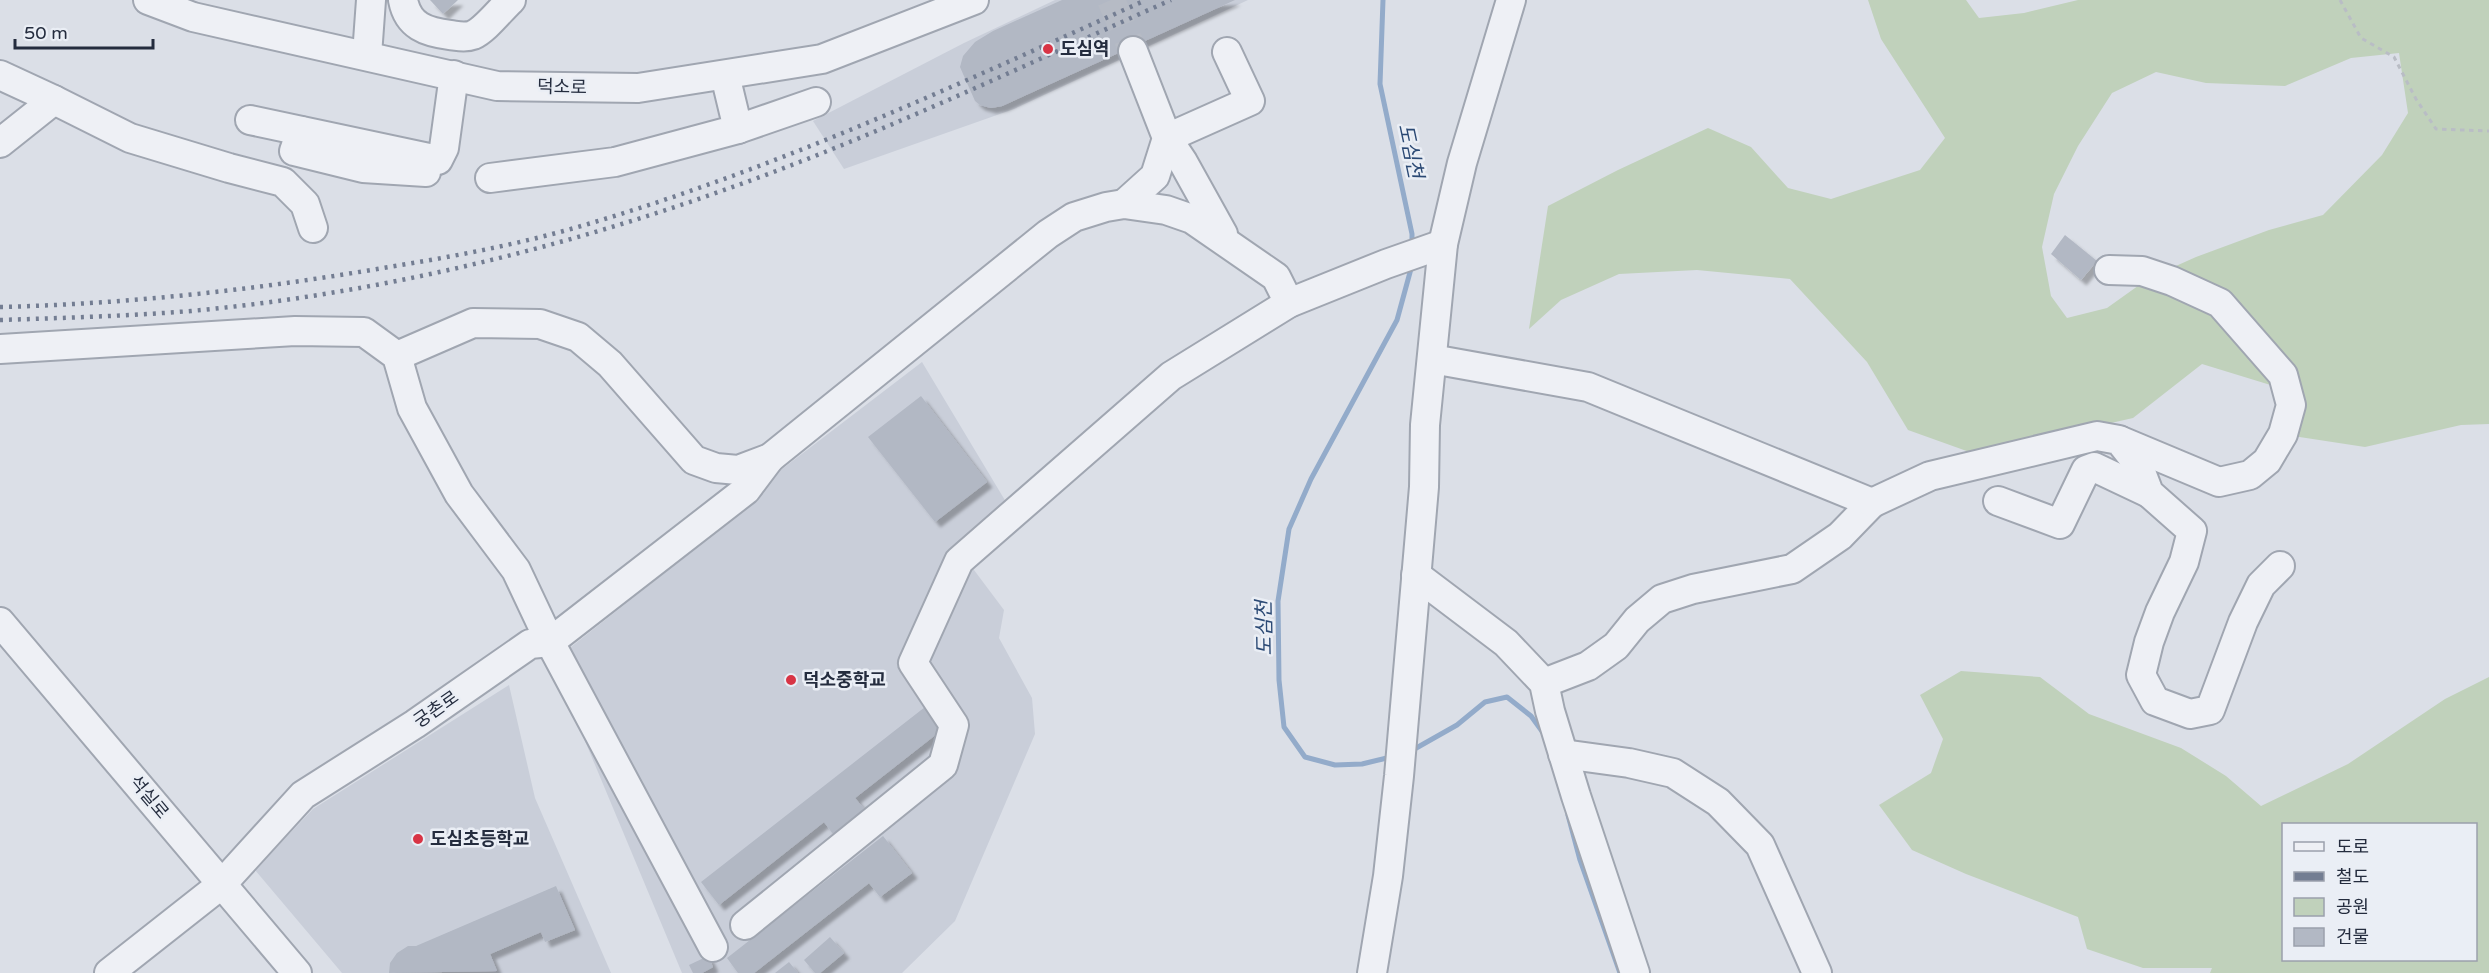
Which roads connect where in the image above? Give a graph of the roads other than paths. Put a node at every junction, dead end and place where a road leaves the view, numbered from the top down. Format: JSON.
{"nodes":[{"id":1,"x":147,"y":0,"type":"edge"},
{"id":2,"x":371,"y":0,"type":"edge"},
{"id":3,"x":403,"y":0,"type":"edge"},
{"id":4,"x":511,"y":0,"type":"edge"},
{"id":5,"x":974,"y":0,"type":"edge"},
{"id":6,"x":1511,"y":0,"type":"edge"},
{"id":7,"x":1132,"y":51,"type":"tunnel mouth"},
{"id":8,"x":1227,"y":52,"type":"dead end"},
{"id":9,"x":367,"y":55,"type":"junction"},
{"id":10,"x":0,"y":75,"type":"edge"},
{"id":11,"x":454,"y":75,"type":"junction"},
{"id":12,"x":724,"y":75,"type":"junction"},
{"id":13,"x":54,"y":100,"type":"junction"},
{"id":14,"x":816,"y":102,"type":"dead end"},
{"id":15,"x":250,"y":120,"type":"dead end"},
{"id":16,"x":738,"y":129,"type":"junction"},
{"id":17,"x":1167,"y":138,"type":"junction"},
{"id":18,"x":0,"y":143,"type":"edge"},
{"id":19,"x":490,"y":178,"type":"dead end"},
{"id":20,"x":1124,"y":204,"type":"junction"},
{"id":21,"x":1166,"y":210,"type":"junction"},
{"id":22,"x":313,"y":228,"type":"dead end"},
{"id":23,"x":1228,"y":242,"type":"junction"},
{"id":24,"x":1443,"y":244,"type":"junction"},
{"id":25,"x":2109,"y":270,"type":"dead end"},
{"id":26,"x":1289,"y":303,"type":"junction"},
{"id":27,"x":0,"y":349,"type":"edge"},
{"id":28,"x":397,"y":356,"type":"junction"},
{"id":29,"x":1432,"y":359,"type":"junction"},
{"id":30,"x":2119,"y":440,"type":"junction"},
{"id":31,"x":770,"y":458,"type":"junction"},
{"id":32,"x":2149,"y":493,"type":"junction"},
{"id":33,"x":1998,"y":501,"type":"dead end"},
{"id":34,"x":1872,"y":503,"type":"junction"},
{"id":35,"x":2280,"y":566,"type":"dead end"},
{"id":36,"x":1416,"y":575,"type":"junction"},
{"id":37,"x":0,"y":621,"type":"edge"},
{"id":38,"x":549,"y":642,"type":"junction"},
{"id":39,"x":1544,"y":683,"type":"junction"},
{"id":40,"x":1563,"y":754,"type":"junction"},
{"id":41,"x":222,"y":884,"type":"junction"},
{"id":42,"x":745,"y":925,"type":"dead end"},
{"id":43,"x":713,"y":947,"type":"dead end"},
{"id":44,"x":110,"y":972,"type":"edge"},
{"id":45,"x":297,"y":973,"type":"edge"},
{"id":46,"x":1372,"y":973,"type":"edge"},
{"id":47,"x":1635,"y":973,"type":"edge"},
{"id":48,"x":1817,"y":973,"type":"edge"}],
"edges":[{"from":1,"to":9,"type":"street","name":"덕소로"},
{"from":2,"to":9,"type":"street"},
{"from":3,"to":4,"type":"street"},
{"from":5,"to":12,"type":"street","name":"덕소로"},
{"from":6,"to":24,"type":"street"},
{"from":7,"to":17,"type":"street"},
{"from":8,"to":17,"type":"street"},
{"from":9,"to":11,"type":"street","name":"덕소로"},
{"from":10,"to":13,"type":"street"},
{"from":11,"to":12,"type":"street","name":"덕소로"},
{"from":11,"to":15,"type":"street"},
{"from":12,"to":16,"type":"street"},
{"from":13,"to":18,"type":"street"},
{"from":13,"to":22,"type":"street"},
{"from":14,"to":16,"type":"street"},
{"from":16,"to":19,"type":"street"},
{"from":17,"to":20,"type":"street"},
{"from":17,"to":21,"type":"street"},
{"from":17,"to":23,"type":"street"},
{"from":20,"to":21,"type":"street"},
{"from":20,"to":31,"type":"street"},
{"from":21,"to":23,"type":"street"},
{"from":23,"to":26,"type":"street"},
{"from":24,"to":26,"type":"street"},
{"from":24,"to":29,"type":"street"},
{"from":25,"to":30,"type":"street"},
{"from":26,"to":42,"type":"street"},
{"from":27,"to":28,"type":"street"},
{"from":28,"to":31,"type":"street"},
{"from":28,"to":38,"type":"street"},
{"from":29,"to":34,"type":"street"},
{"from":29,"to":36,"type":"street"},
{"from":30,"to":32,"type":"street"},
{"from":30,"to":34,"type":"street"},
{"from":31,"to":38,"type":"street","name":"궁촌로"},
{"from":32,"to":33,"type":"street"},
{"from":32,"to":35,"type":"street"},
{"from":34,"to":39,"type":"street"},
{"from":36,"to":39,"type":"street"},
{"from":36,"to":46,"type":"street"},
{"from":37,"to":41,"type":"street","name":"석실로"},
{"from":38,"to":41,"type":"street","name":"궁촌로"},
{"from":38,"to":43,"type":"street"},
{"from":39,"to":40,"type":"street"},
{"from":40,"to":47,"type":"street"},
{"from":40,"to":48,"type":"street"},
{"from":41,"to":44,"type":"street","name":"궁촌로"},
{"from":41,"to":45,"type":"street","name":"석실로"}]}
